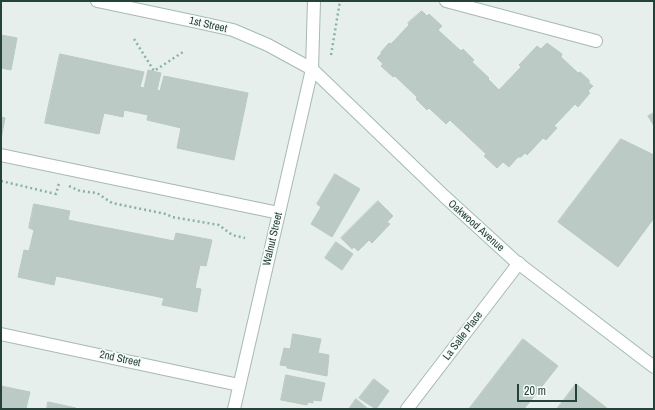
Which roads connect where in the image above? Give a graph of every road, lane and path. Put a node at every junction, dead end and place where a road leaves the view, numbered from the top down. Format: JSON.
{"nodes":[{"id":1,"x":97,"y":1,"type":"edge"},
{"id":2,"x":314,"y":1,"type":"edge"},
{"id":3,"x":340,"y":1,"type":"edge"},
{"id":4,"x":446,"y":1,"type":"edge"},
{"id":5,"x":134,"y":39,"type":"dead end"},
{"id":6,"x":596,"y":41,"type":"dead end"},
{"id":7,"x":183,"y":52,"type":"dead end"},
{"id":8,"x":331,"y":55,"type":"dead end"},
{"id":9,"x":312,"y":69,"type":"junction"},
{"id":10,"x":1,"y":155,"type":"edge"},
{"id":11,"x":1,"y":181,"type":"edge"},
{"id":12,"x":279,"y":213,"type":"junction"},
{"id":13,"x":244,"y":238,"type":"dead end"},
{"id":14,"x":519,"y":263,"type":"junction"},
{"id":15,"x":1,"y":334,"type":"edge"},
{"id":16,"x":654,"y":367,"type":"edge"},
{"id":17,"x":239,"y":385,"type":"junction"},
{"id":18,"x":234,"y":409,"type":"edge"},
{"id":19,"x":407,"y":409,"type":"edge"}],
"edges":[{"from":1,"to":9,"type":"street","name":"1st Street"},
{"from":2,"to":9,"type":"street","name":"Walnut Street"},
{"from":3,"to":8,"type":"path"},
{"from":4,"to":6,"type":"street"},
{"from":5,"to":7,"type":"path"},
{"from":9,"to":12,"type":"street","name":"Walnut Street"},
{"from":9,"to":14,"type":"street","name":"Oakwood Avenue"},
{"from":10,"to":12,"type":"street"},
{"from":11,"to":13,"type":"path"},
{"from":12,"to":17,"type":"street","name":"Walnut Street"},
{"from":14,"to":16,"type":"street","name":"Oakwood Avenue"},
{"from":14,"to":19,"type":"street","name":"La Salle Place"},
{"from":15,"to":17,"type":"street","name":"2nd Street"},
{"from":17,"to":18,"type":"street","name":"Walnut Street"}]}
